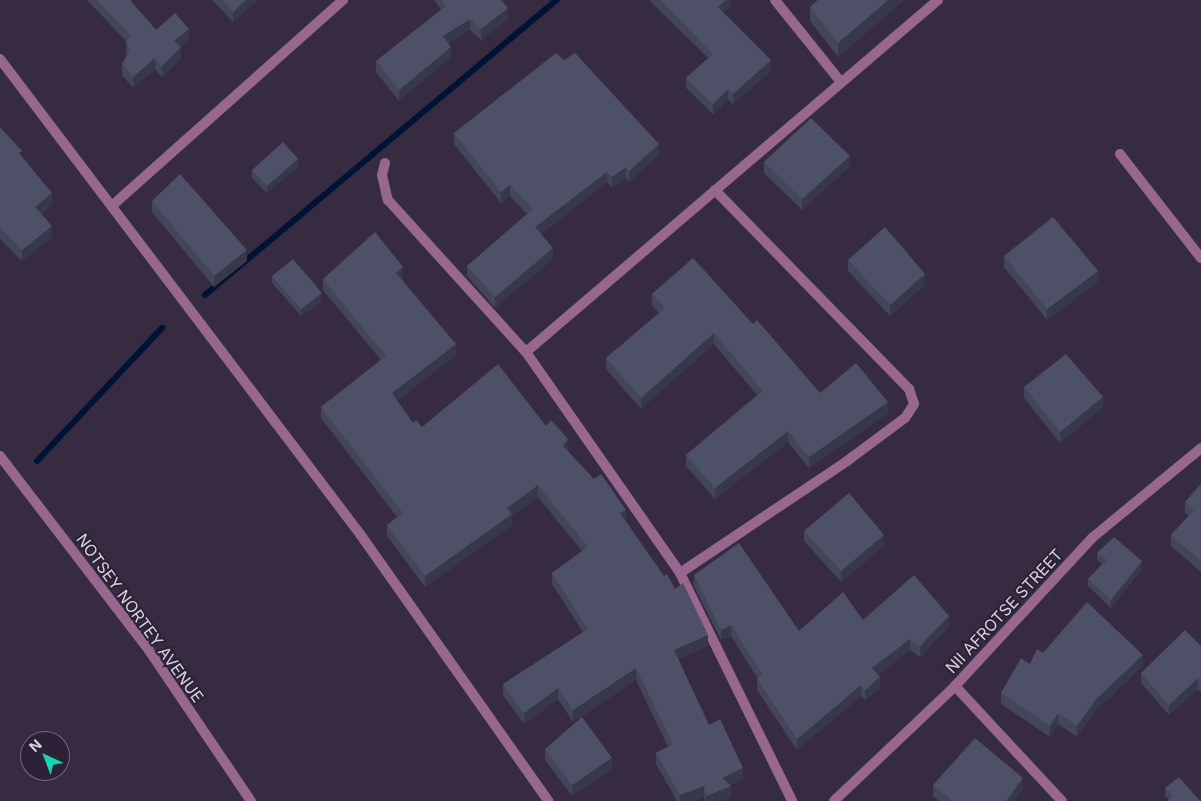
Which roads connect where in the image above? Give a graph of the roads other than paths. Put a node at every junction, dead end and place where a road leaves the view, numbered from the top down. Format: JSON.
{"nodes":[{"id":1,"x":343,"y":0,"type":"edge"},
{"id":2,"x":774,"y":0,"type":"edge"},
{"id":3,"x":938,"y":0,"type":"edge"},
{"id":4,"x":0,"y":59,"type":"edge"},
{"id":5,"x":841,"y":82,"type":"junction"},
{"id":6,"x":1120,"y":154,"type":"dead end"},
{"id":7,"x":385,"y":163,"type":"dead end"},
{"id":8,"x":715,"y":190,"type":"junction"},
{"id":9,"x":114,"y":204,"type":"junction"},
{"id":10,"x":1201,"y":258,"type":"edge"},
{"id":11,"x":526,"y":352,"type":"junction"},
{"id":12,"x":1201,"y":448,"type":"edge"},
{"id":13,"x":0,"y":456,"type":"edge"},
{"id":14,"x":680,"y":573,"type":"junction"},
{"id":15,"x":955,"y":686,"type":"junction"},
{"id":16,"x":250,"y":801,"type":"edge"},
{"id":17,"x":548,"y":801,"type":"edge"},
{"id":18,"x":792,"y":801,"type":"edge"},
{"id":19,"x":834,"y":801,"type":"edge"},
{"id":20,"x":1062,"y":801,"type":"edge"}],
"edges":[{"from":1,"to":9,"type":"street"},
{"from":2,"to":5,"type":"street"},
{"from":3,"to":5,"type":"street"},
{"from":4,"to":9,"type":"street"},
{"from":5,"to":8,"type":"street"},
{"from":6,"to":10,"type":"street"},
{"from":7,"to":11,"type":"street"},
{"from":8,"to":11,"type":"street"},
{"from":8,"to":14,"type":"street"},
{"from":9,"to":17,"type":"street"},
{"from":11,"to":14,"type":"street"},
{"from":12,"to":15,"type":"street","name":"NII AFROTSE STREET"},
{"from":13,"to":16,"type":"street","name":"NOTSEY NORTEY AVENUE"},
{"from":14,"to":18,"type":"street"},
{"from":15,"to":19,"type":"street","name":"NII AFROTSE STREET"},
{"from":15,"to":20,"type":"street"}]}
